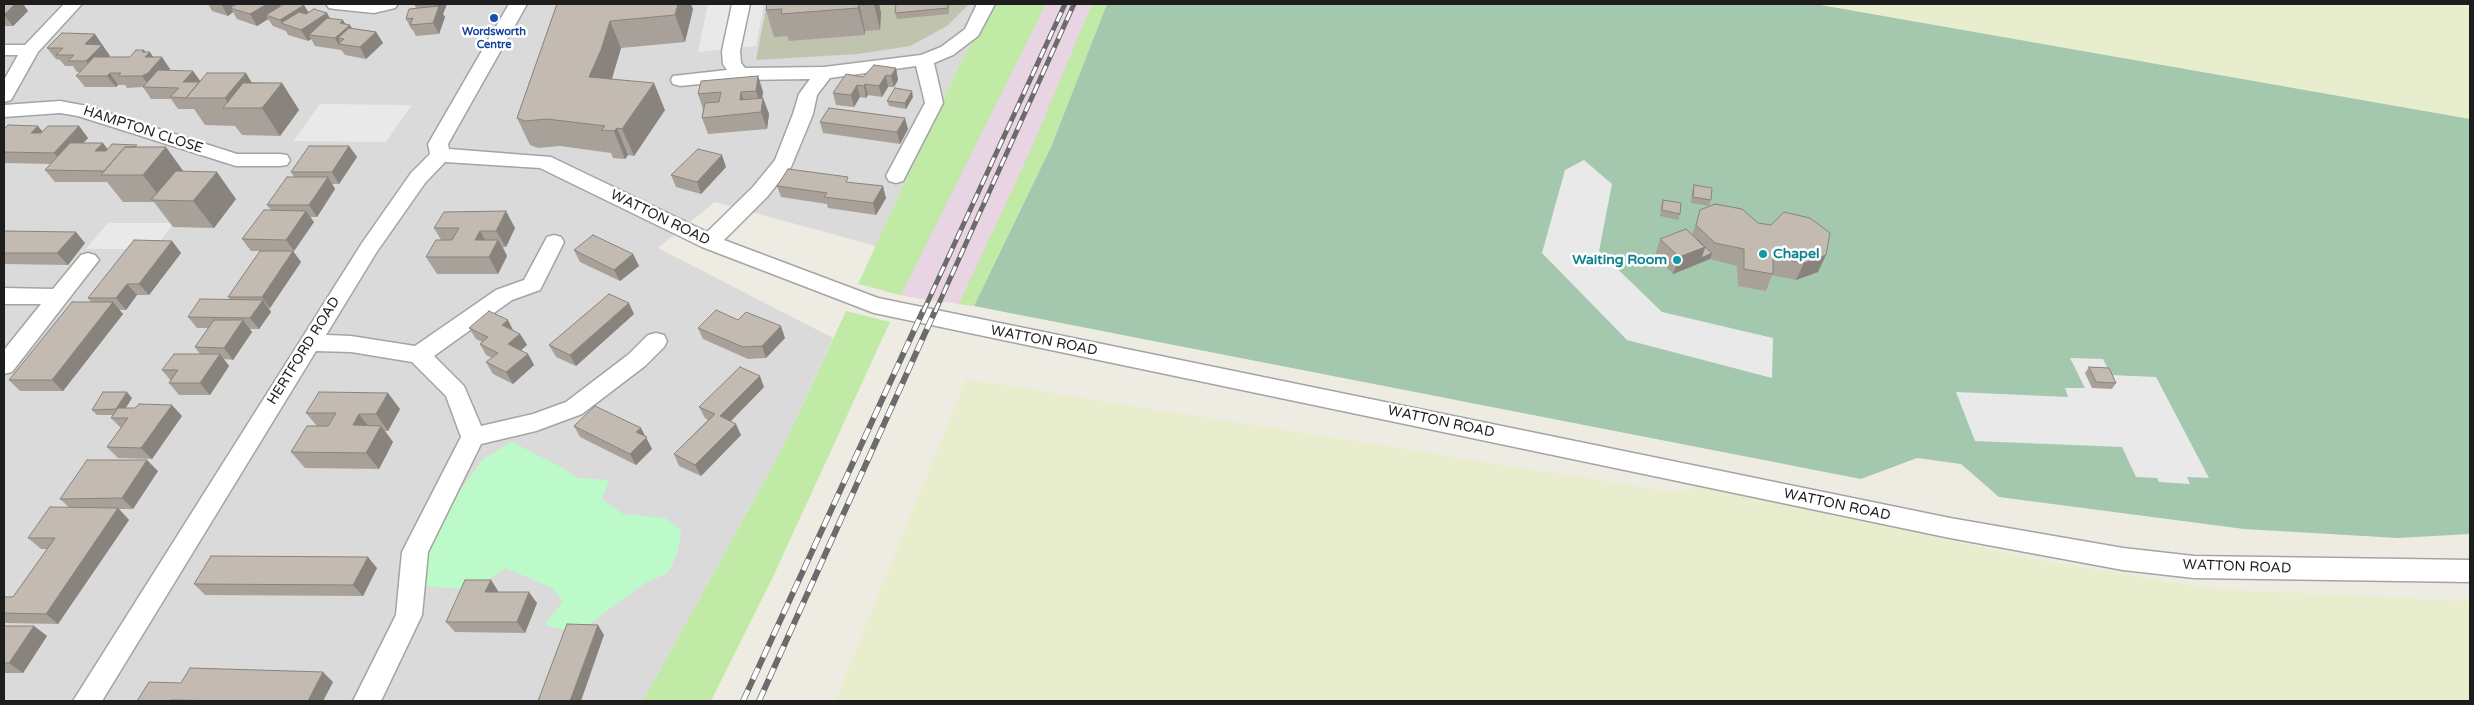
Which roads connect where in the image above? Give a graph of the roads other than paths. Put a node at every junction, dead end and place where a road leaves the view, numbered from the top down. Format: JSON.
{"nodes":[{"id":1,"x":73,"y":4,"type":"edge"},
{"id":2,"x":335,"y":4,"type":"edge"},
{"id":3,"x":523,"y":4,"type":"edge"},
{"id":4,"x":741,"y":4,"type":"edge"},
{"id":5,"x":986,"y":4,"type":"edge"},
{"id":6,"x":388,"y":5,"type":"edge"},
{"id":7,"x":382,"y":24,"type":"dead end"},
{"id":8,"x":4,"y":50,"type":"edge"},
{"id":9,"x":30,"y":50,"type":"junction"},
{"id":10,"x":924,"y":60,"type":"junction"},
{"id":11,"x":824,"y":73,"type":"junction"},
{"id":12,"x":740,"y":74,"type":"junction"},
{"id":13,"x":680,"y":80,"type":"dead end"},
{"id":14,"x":4,"y":96,"type":"edge"},
{"id":15,"x":4,"y":111,"type":"edge"},
{"id":16,"x":440,"y":154,"type":"junction"},
{"id":17,"x":280,"y":160,"type":"dead end"},
{"id":18,"x":896,"y":176,"type":"dead end"},
{"id":19,"x":554,"y":242,"type":"dead end"},
{"id":20,"x":709,"y":242,"type":"junction"},
{"id":21,"x":88,"y":260,"type":"dead end"},
{"id":22,"x":4,"y":296,"type":"edge"},
{"id":23,"x":58,"y":297,"type":"junction"},
{"id":24,"x":656,"y":340,"type":"dead end"},
{"id":25,"x":309,"y":343,"type":"junction"},
{"id":26,"x":419,"y":355,"type":"junction"},
{"id":27,"x":4,"y":366,"type":"edge"},
{"id":28,"x":473,"y":437,"type":"junction"},
{"id":29,"x":2470,"y":571,"type":"edge"},
{"id":30,"x":87,"y":701,"type":"edge"},
{"id":31,"x":366,"y":701,"type":"edge"}],
"edges":[{"from":1,"to":9,"type":"street"},
{"from":2,"to":6,"type":"street"},
{"from":3,"to":16,"type":"street","name":"HERTFORD ROAD"},
{"from":4,"to":12,"type":"street"},
{"from":5,"to":10,"type":"street"},
{"from":6,"to":7,"type":"street"},
{"from":8,"to":9,"type":"street"},
{"from":9,"to":14,"type":"street"},
{"from":10,"to":11,"type":"street"},
{"from":10,"to":18,"type":"street"},
{"from":11,"to":12,"type":"street"},
{"from":11,"to":20,"type":"street"},
{"from":12,"to":13,"type":"street"},
{"from":15,"to":17,"type":"street","name":"HAMPTON CLOSE"},
{"from":16,"to":20,"type":"street","name":"WATTON ROAD"},
{"from":16,"to":25,"type":"street","name":"HERTFORD ROAD"},
{"from":19,"to":26,"type":"street"},
{"from":20,"to":29,"type":"street","name":"WATTON ROAD"},
{"from":21,"to":23,"type":"street"},
{"from":22,"to":23,"type":"street"},
{"from":23,"to":27,"type":"street"},
{"from":24,"to":28,"type":"street"},
{"from":25,"to":26,"type":"street"},
{"from":25,"to":30,"type":"street","name":"HERTFORD ROAD"},
{"from":26,"to":28,"type":"street"},
{"from":28,"to":31,"type":"street"}]}
